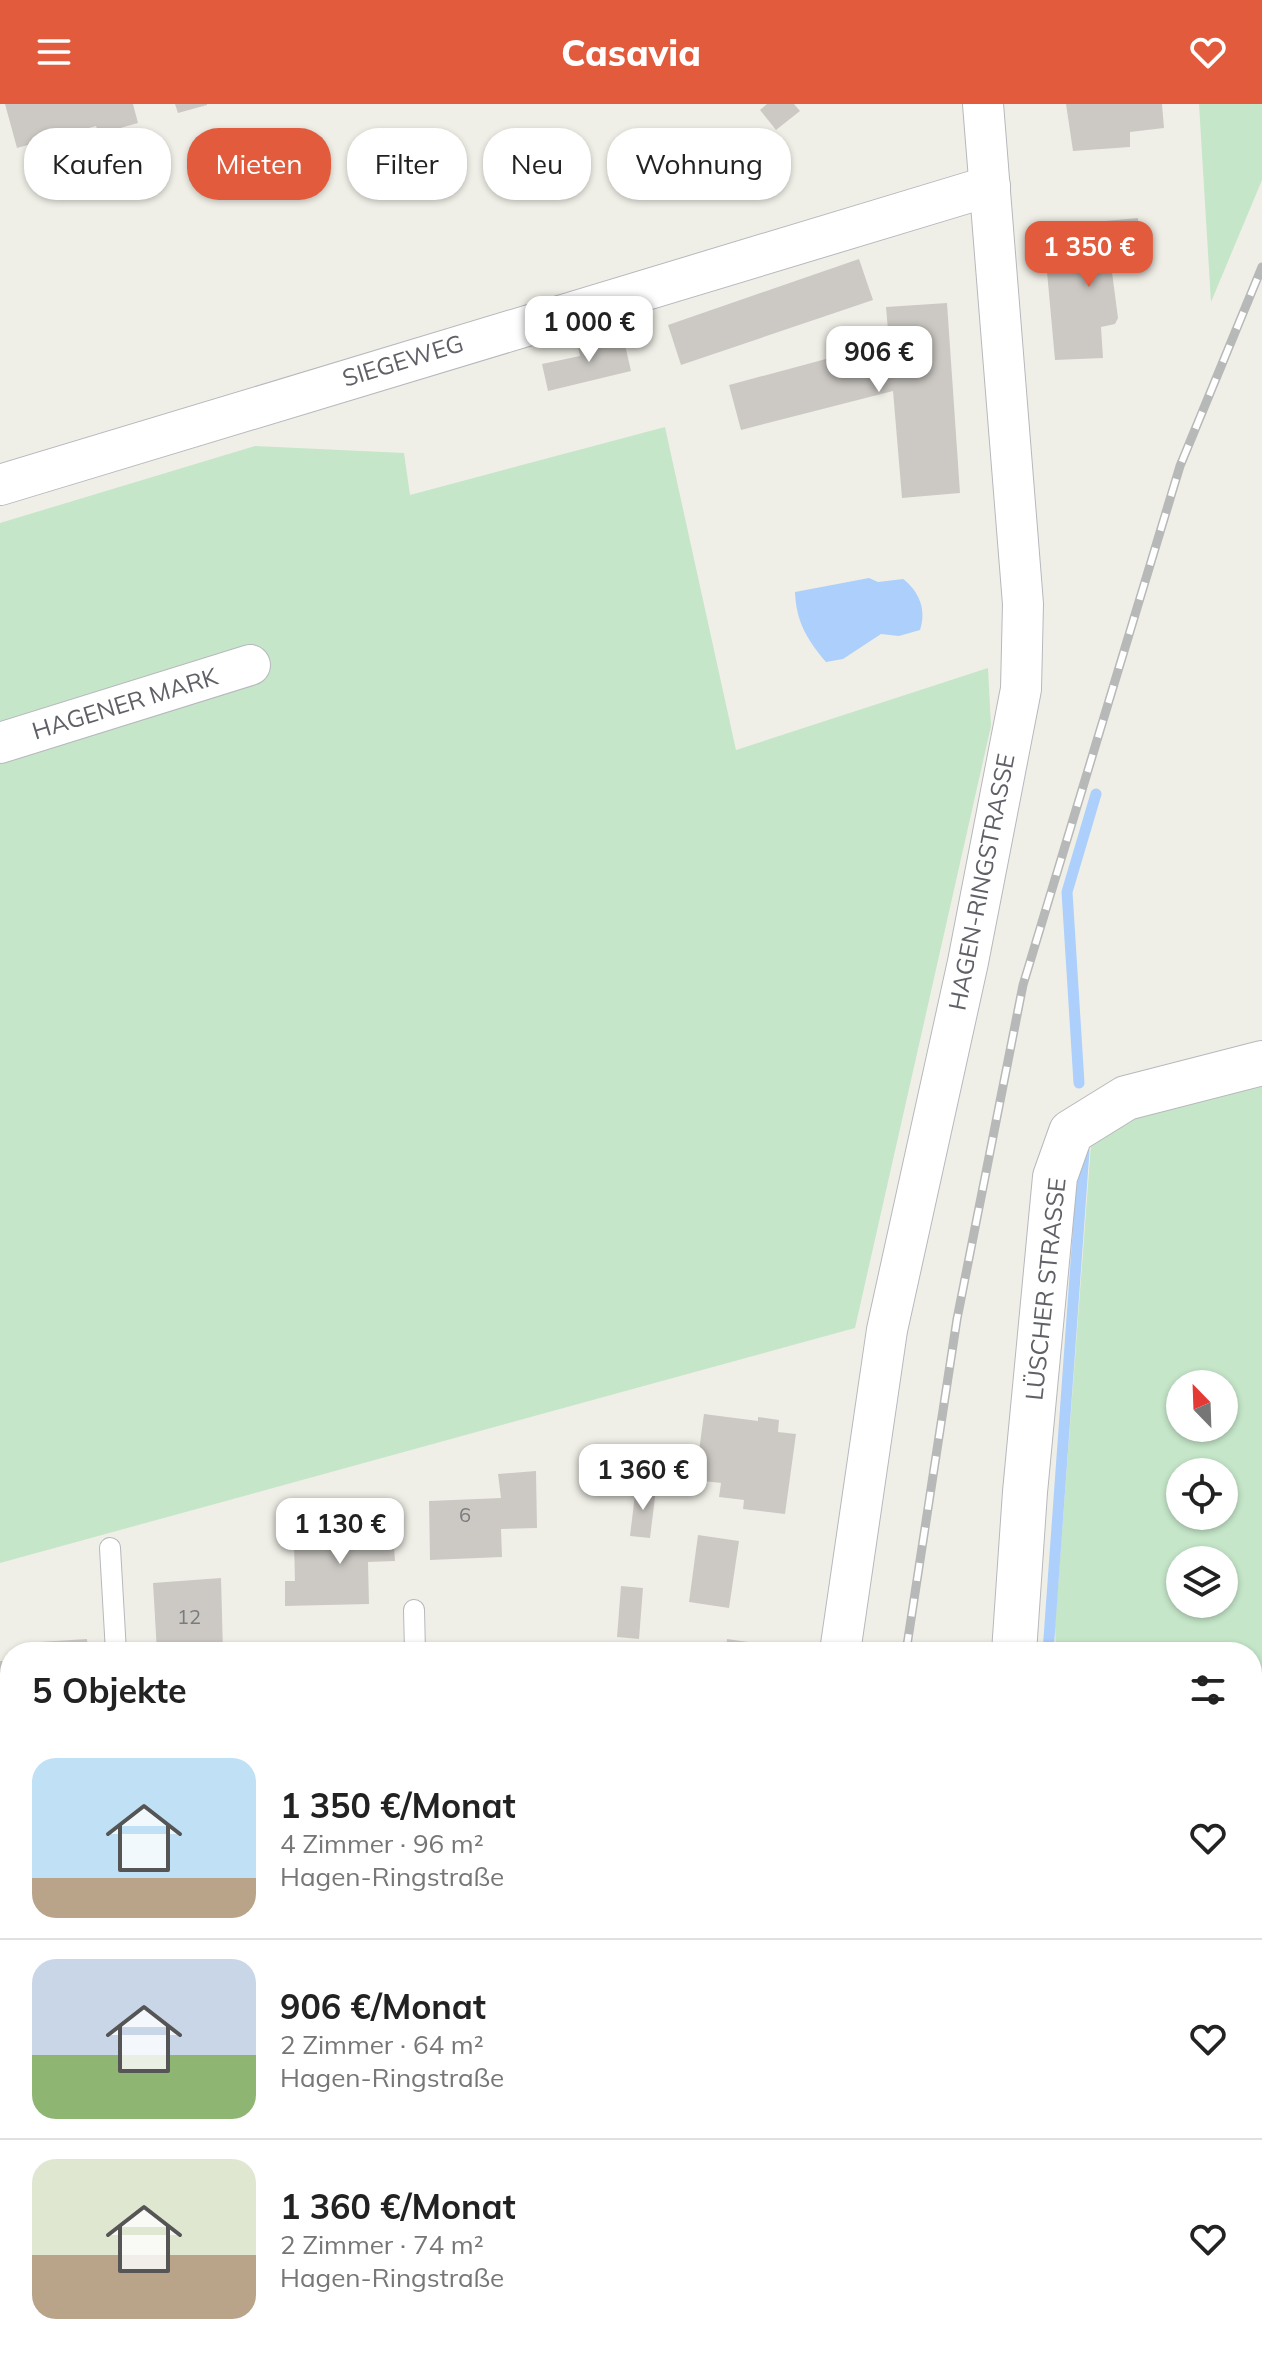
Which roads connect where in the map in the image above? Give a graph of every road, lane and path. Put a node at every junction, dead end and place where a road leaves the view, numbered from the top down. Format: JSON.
{"nodes":[{"id":1,"x":983,"y":104,"type":"edge"},
{"id":2,"x":990,"y":186,"type":"junction"},
{"id":3,"x":0,"y":485,"type":"edge"},
{"id":4,"x":250,"y":665,"type":"dead end"},
{"id":5,"x":0,"y":743,"type":"edge"},
{"id":6,"x":1262,"y":1063,"type":"edge"},
{"id":7,"x":110,"y":1548,"type":"dead end"},
{"id":8,"x":414,"y":1610,"type":"dead end"},
{"id":9,"x":115,"y":1642,"type":"edge"},
{"id":10,"x":415,"y":1642,"type":"edge"},
{"id":11,"x":841,"y":1642,"type":"edge"},
{"id":12,"x":1015,"y":1642,"type":"edge"}],
"edges":[{"from":1,"to":2,"type":"street","name":"HAGEN-RINGSTRASSE"},
{"from":2,"to":3,"type":"street","name":"SIEGEWEG"},
{"from":2,"to":11,"type":"street","name":"HAGEN-RINGSTRASSE"},
{"from":4,"to":5,"type":"street","name":"HAGENER MARK"},
{"from":6,"to":12,"type":"street","name":"LÜSCHER STRASSE"},
{"from":7,"to":9,"type":"lane"},
{"from":8,"to":10,"type":"lane"}]}
